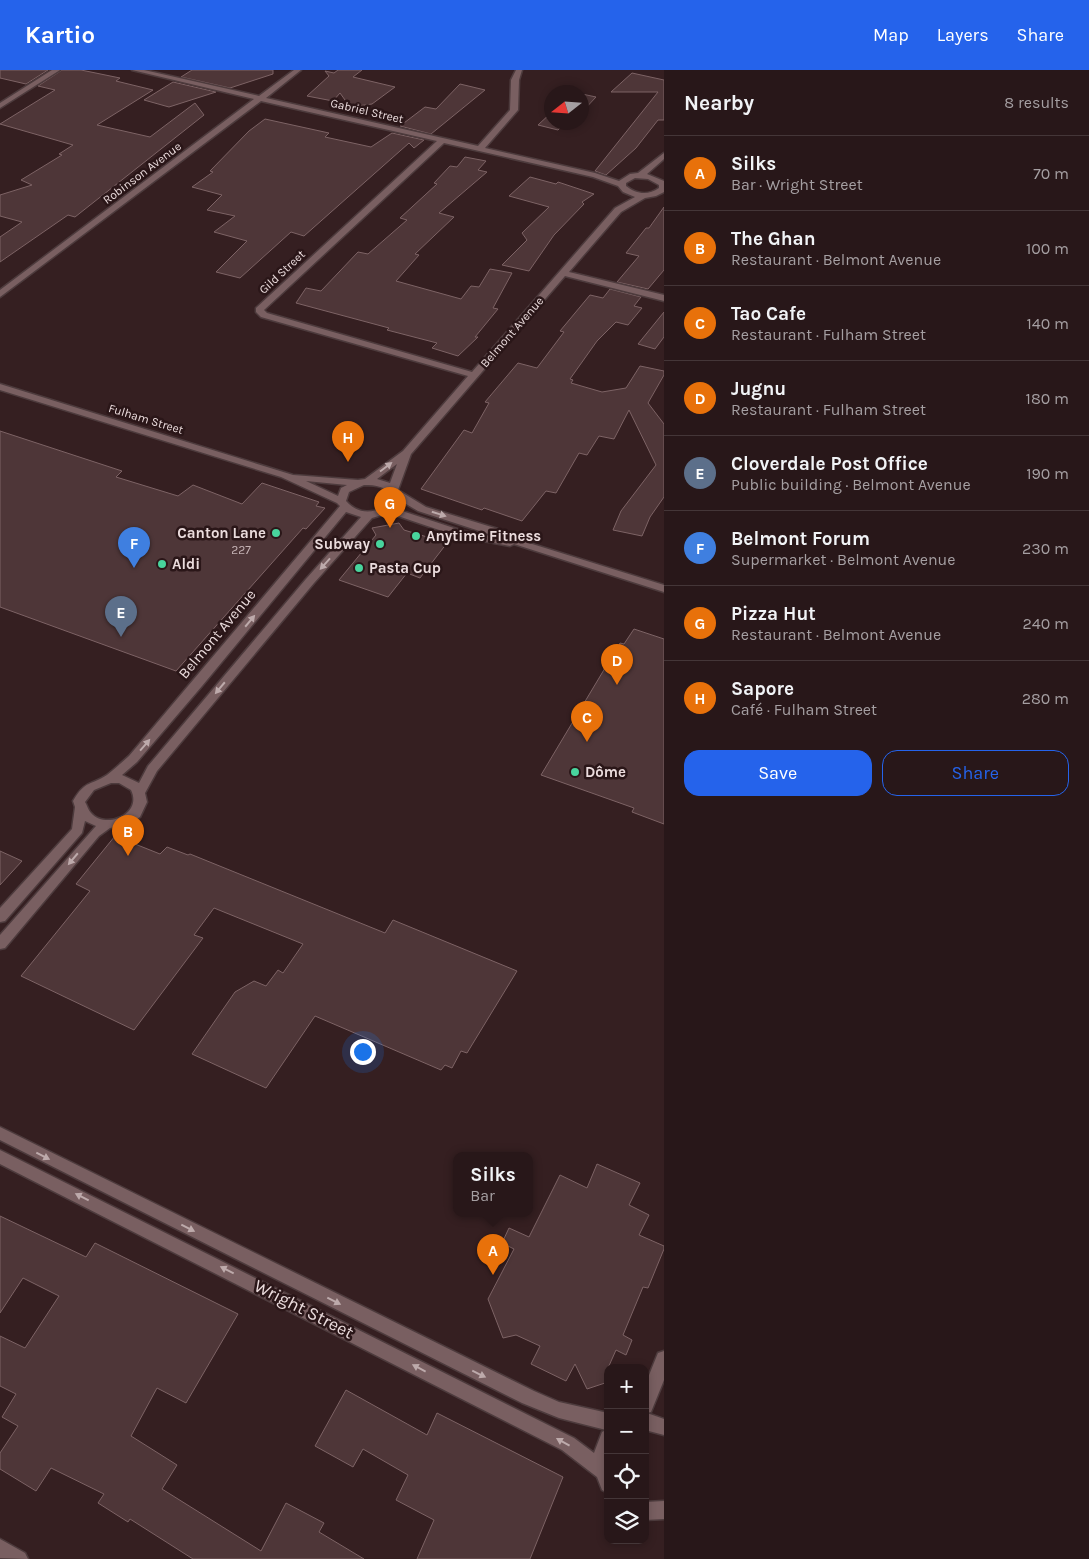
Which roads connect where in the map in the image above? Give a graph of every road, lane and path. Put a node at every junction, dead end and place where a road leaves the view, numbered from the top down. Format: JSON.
{"nodes":[{"id":1,"x":57,"y":70,"type":"edge"},
{"id":2,"x":135,"y":70,"type":"edge"},
{"id":3,"x":298,"y":70,"type":"edge"},
{"id":4,"x":519,"y":70,"type":"edge"},
{"id":5,"x":260,"y":98,"type":"junction"},
{"id":6,"x":0,"y":106,"type":"edge"},
{"id":7,"x":443,"y":140,"type":"junction"},
{"id":8,"x":480,"y":148,"type":"junction"},
{"id":9,"x":664,"y":155,"type":"edge"},
{"id":10,"x":656,"y":164,"type":"junction"},
{"id":11,"x":594,"y":175,"type":"junction"},
{"id":12,"x":640,"y":176,"type":"junction"},
{"id":13,"x":627,"y":178,"type":"junction"},
{"id":14,"x":657,"y":180,"type":"junction"},
{"id":15,"x":664,"y":186,"type":"edge"},
{"id":16,"x":622,"y":187,"type":"junction"},
{"id":17,"x":661,"y":194,"type":"edge"},
{"id":18,"x":644,"y":195,"type":"junction"},
{"id":19,"x":618,"y":210,"type":"junction"},
{"id":20,"x":564,"y":273,"type":"junction"},
{"id":21,"x":0,"y":294,"type":"edge"},
{"id":22,"x":664,"y":298,"type":"edge"},
{"id":23,"x":474,"y":375,"type":"junction"},
{"id":24,"x":0,"y":387,"type":"edge"},
{"id":25,"x":406,"y":453,"type":"junction"},
{"id":26,"x":285,"y":475,"type":"junction"},
{"id":27,"x":363,"y":482,"type":"junction"},
{"id":28,"x":394,"y":491,"type":"junction"},
{"id":29,"x":343,"y":503,"type":"junction"},
{"id":30,"x":389,"y":510,"type":"junction"},
{"id":31,"x":369,"y":515,"type":"junction"},
{"id":32,"x":524,"y":545,"type":"junction"},
{"id":33,"x":664,"y":589,"type":"edge"},
{"id":34,"x":110,"y":779,"type":"junction"},
{"id":35,"x":140,"y":792,"type":"junction"},
{"id":36,"x":81,"y":808,"type":"junction"},
{"id":37,"x":108,"y":824,"type":"junction"},
{"id":38,"x":0,"y":917,"type":"edge"},
{"id":39,"x":0,"y":944,"type":"edge"},
{"id":40,"x":0,"y":1133,"type":"edge"},
{"id":41,"x":0,"y":1157,"type":"edge"},
{"id":42,"x":664,"y":1359,"type":"edge"},
{"id":43,"x":649,"y":1396,"type":"edge"},
{"id":44,"x":604,"y":1421,"type":"edge"},
{"id":45,"x":649,"y":1422,"type":"edge"},
{"id":46,"x":664,"y":1427,"type":"edge"},
{"id":47,"x":604,"y":1448,"type":"edge"},
{"id":48,"x":604,"y":1472,"type":"edge"},
{"id":49,"x":604,"y":1476,"type":"edge"},
{"id":50,"x":664,"y":1510,"type":"edge"},
{"id":51,"x":649,"y":1512,"type":"edge"},
{"id":52,"x":0,"y":1548,"type":"edge"},
{"id":53,"x":19,"y":1559,"type":"edge"}],
"edges":[{"from":1,"to":6,"type":"street"},
{"from":2,"to":5,"type":"street","name":"Gabriel Street"},
{"from":3,"to":5,"type":"street","name":"Robinson Avenue"},
{"from":4,"to":8,"type":"street"},
{"from":5,"to":7,"type":"street","name":"Gabriel Street"},
{"from":5,"to":21,"type":"street","name":"Robinson Avenue"},
{"from":7,"to":8,"type":"street","name":"Gabriel Street"},
{"from":7,"to":23,"type":"street","name":"Gild Street"},
{"from":8,"to":11,"type":"street","name":"Gabriel Street"},
{"from":9,"to":10,"type":"street"},
{"from":10,"to":12,"type":"street"},
{"from":10,"to":14,"type":"street"},
{"from":11,"to":13,"type":"street","name":"Gabriel Street"},
{"from":11,"to":16,"type":"street","name":"Gabriel Street"},
{"from":12,"to":13,"type":"street","name":"Gabriel Street"},
{"from":12,"to":14,"type":"street"},
{"from":13,"to":16,"type":"street"},
{"from":14,"to":15,"type":"street"},
{"from":15,"to":17,"type":"street"},
{"from":16,"to":18,"type":"street","name":"Gabriel Street"},
{"from":16,"to":19,"type":"street","name":"Belmont Avenue"},
{"from":17,"to":18,"type":"street"},
{"from":18,"to":19,"type":"street","name":"Belmont Avenue"},
{"from":19,"to":20,"type":"street","name":"Belmont Avenue"},
{"from":20,"to":22,"type":"street"},
{"from":20,"to":23,"type":"street","name":"Belmont Avenue"},
{"from":23,"to":25,"type":"street","name":"Belmont Avenue"},
{"from":24,"to":26,"type":"street","name":"Fulham Street"},
{"from":27,"to":25,"type":"street","name":"Belmont Avenue","one_way":true},
{"from":25,"to":28,"type":"street","name":"Belmont Avenue"},
{"from":26,"to":27,"type":"street","name":"Fulham Street"},
{"from":26,"to":29,"type":"street","name":"Fulham Street"},
{"from":27,"to":28,"type":"street"},
{"from":27,"to":29,"type":"street","name":"Belmont Avenue"},
{"from":28,"to":30,"type":"street","name":"Belmont Avenue"},
{"from":28,"to":32,"type":"street","one_way":true},
{"from":29,"to":31,"type":"street"},
{"from":34,"to":29,"type":"street","name":"Belmont Avenue","one_way":true},
{"from":30,"to":31,"type":"street"},
{"from":30,"to":32,"type":"street"},
{"from":31,"to":35,"type":"street","one_way":true},
{"from":32,"to":33,"type":"street"},
{"from":34,"to":35,"type":"street"},
{"from":34,"to":36,"type":"street","name":"Belmont Avenue"},
{"from":35,"to":37,"type":"street"},
{"from":36,"to":37,"type":"street"},
{"from":36,"to":38,"type":"street","name":"Belmont Avenue"},
{"from":37,"to":39,"type":"street","one_way":true},
{"from":40,"to":44,"type":"street","name":"Wright Street","one_way":true},
{"from":49,"to":41,"type":"street","name":"Wright Street","one_way":true},
{"from":42,"to":43,"type":"street"},
{"from":45,"to":46,"type":"street"},
{"from":47,"to":48,"type":"street","name":"Wright Street"},
{"from":50,"to":51,"type":"street"},
{"from":52,"to":53,"type":"street"}]}
